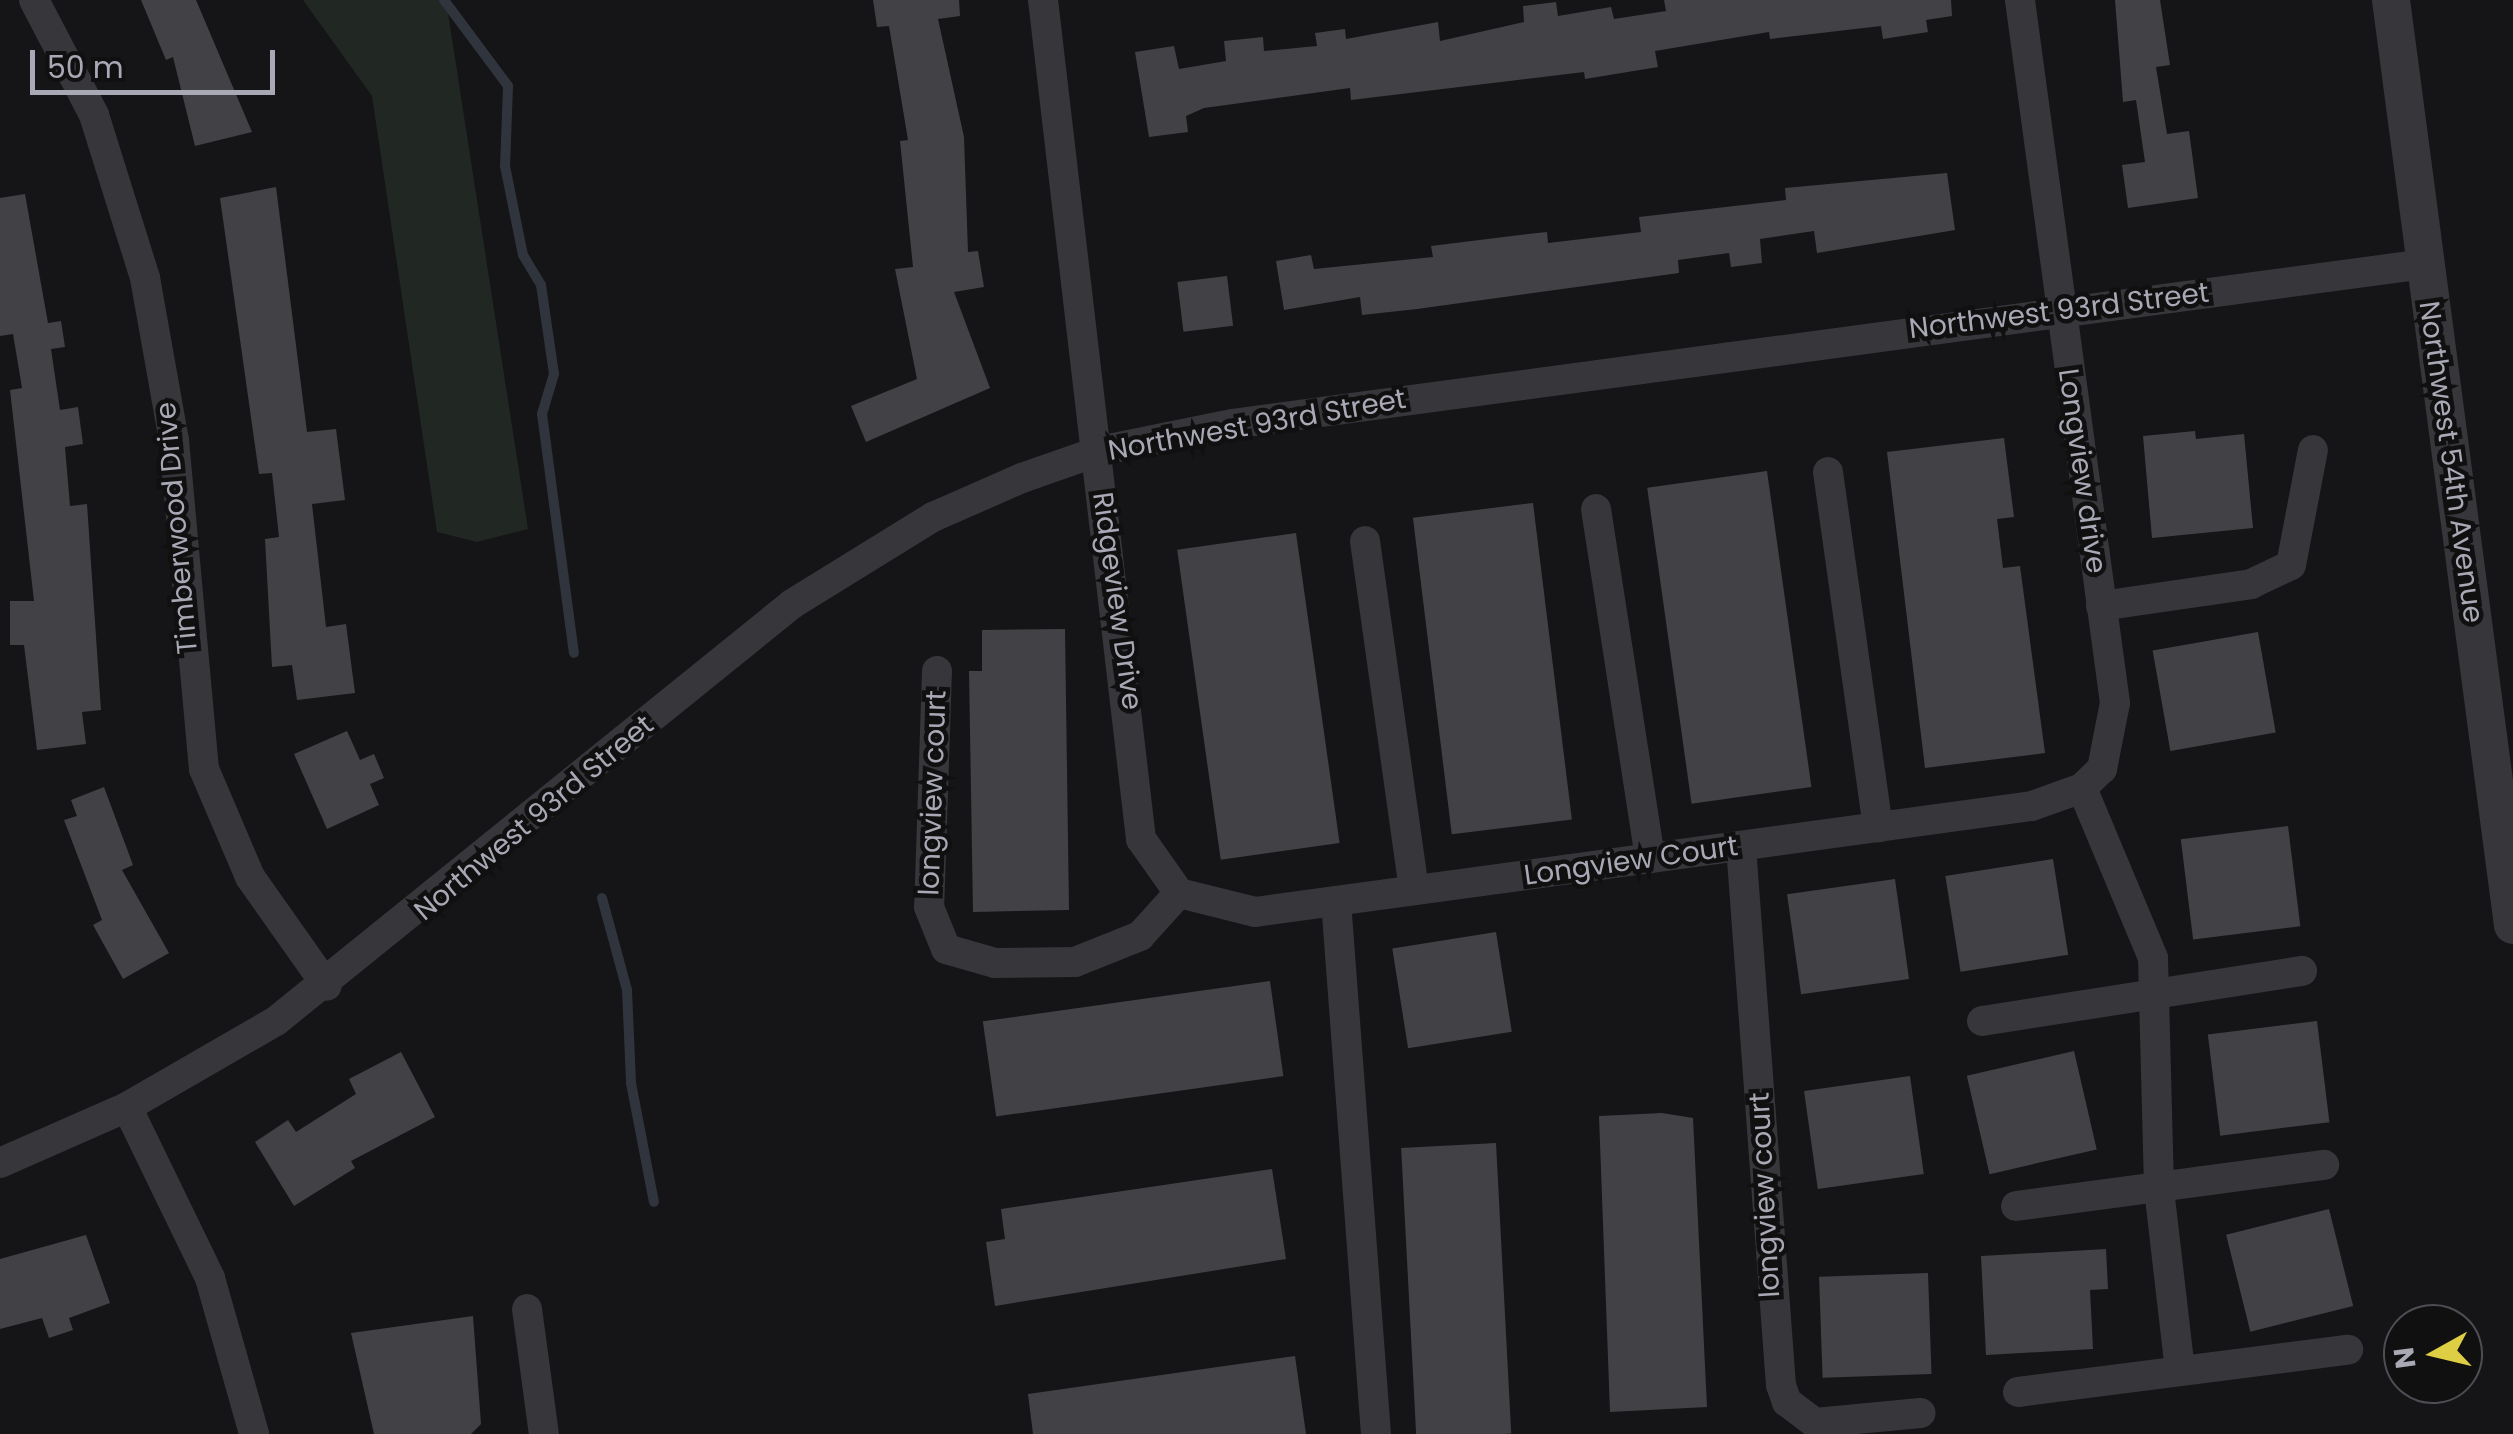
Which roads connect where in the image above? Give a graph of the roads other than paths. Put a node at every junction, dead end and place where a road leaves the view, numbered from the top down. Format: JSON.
{"nodes":[{"id":1,"x":34,"y":0,"type":"edge"},
{"id":2,"x":1043,"y":0,"type":"edge"},
{"id":3,"x":2020,"y":0,"type":"edge"},
{"id":4,"x":2391,"y":0,"type":"edge"},
{"id":5,"x":2425,"y":264,"type":"junction"},
{"id":6,"x":2060,"y":310,"type":"junction"},
{"id":7,"x":1099,"y":450,"type":"junction"},
{"id":8,"x":2313,"y":450,"type":"dead end"},
{"id":9,"x":1828,"y":472,"type":"dead end"},
{"id":10,"x":1596,"y":509,"type":"dead end"},
{"id":11,"x":1365,"y":541,"type":"dead end"},
{"id":12,"x":2100,"y":606,"type":"junction"},
{"id":13,"x":936,"y":671,"type":"dead end"},
{"id":14,"x":2082,"y":788,"type":"junction"},
{"id":15,"x":1878,"y":827,"type":"junction"},
{"id":16,"x":1741,"y":846,"type":"junction"},
{"id":17,"x":1650,"y":858,"type":"junction"},
{"id":18,"x":1414,"y":890,"type":"junction"},
{"id":19,"x":1180,"y":893,"type":"junction"},
{"id":20,"x":1336,"y":901,"type":"junction"},
{"id":21,"x":2513,"y":924,"type":"edge"},
{"id":22,"x":2302,"y":971,"type":"dead end"},
{"id":23,"x":327,"y":986,"type":"junction"},
{"id":24,"x":2154,"y":992,"type":"junction"},
{"id":25,"x":1982,"y":1021,"type":"dead end"},
{"id":26,"x":127,"y":1107,"type":"junction"},
{"id":27,"x":0,"y":1163,"type":"edge"},
{"id":28,"x":2324,"y":1166,"type":"dead end"},
{"id":29,"x":2159,"y":1189,"type":"junction"},
{"id":30,"x":2016,"y":1206,"type":"dead end"},
{"id":31,"x":526,"y":1308,"type":"dead end"},
{"id":32,"x":2348,"y":1350,"type":"dead end"},
{"id":33,"x":2180,"y":1371,"type":"junction"},
{"id":34,"x":2018,"y":1392,"type":"dead end"},
{"id":35,"x":1920,"y":1412,"type":"dead end"},
{"id":36,"x":254,"y":1434,"type":"edge"},
{"id":37,"x":544,"y":1434,"type":"edge"},
{"id":38,"x":1376,"y":1434,"type":"edge"}],
"edges":[{"from":1,"to":23,"type":"street","name":"Timberwood Drive"},
{"from":2,"to":7,"type":"street","name":"Ridgeview Drive"},
{"from":3,"to":6,"type":"street","name":"Longview drive"},
{"from":4,"to":5,"type":"street","name":"Northwest 54th Avenue"},
{"from":5,"to":6,"type":"street","name":"Northwest 93rd Street"},
{"from":5,"to":21,"type":"street","name":"Northwest 54th Avenue"},
{"from":6,"to":7,"type":"street","name":"Northwest 93rd Street"},
{"from":6,"to":12,"type":"street","name":"Longview drive"},
{"from":7,"to":19,"type":"street","name":"Ridgeview Drive"},
{"from":7,"to":23,"type":"street","name":"Northwest 93rd Street"},
{"from":8,"to":12,"type":"street"},
{"from":9,"to":15,"type":"street"},
{"from":10,"to":17,"type":"street","name":"longview court"},
{"from":11,"to":18,"type":"street"},
{"from":12,"to":14,"type":"street","name":"Longview drive"},
{"from":13,"to":19,"type":"street","name":"longview court"},
{"from":14,"to":15,"type":"street","name":"Longview Court"},
{"from":14,"to":24,"type":"street"},
{"from":15,"to":16,"type":"street","name":"Longview Court"},
{"from":16,"to":17,"type":"street","name":"Longview Court"},
{"from":16,"to":35,"type":"street","name":"longview court"},
{"from":17,"to":18,"type":"street","name":"Longview Court"},
{"from":18,"to":20,"type":"street","name":"Longview Court"},
{"from":19,"to":20,"type":"street","name":"Longview Court"},
{"from":20,"to":38,"type":"street"},
{"from":22,"to":24,"type":"street"},
{"from":23,"to":26,"type":"street","name":"Northwest 93rd Street"},
{"from":24,"to":25,"type":"street"},
{"from":24,"to":29,"type":"street"},
{"from":26,"to":27,"type":"street","name":"Northwest 93rd Street"},
{"from":26,"to":36,"type":"street"},
{"from":28,"to":29,"type":"street"},
{"from":29,"to":30,"type":"street"},
{"from":29,"to":33,"type":"street"},
{"from":31,"to":37,"type":"street"},
{"from":32,"to":33,"type":"street"},
{"from":33,"to":34,"type":"street"}]}
